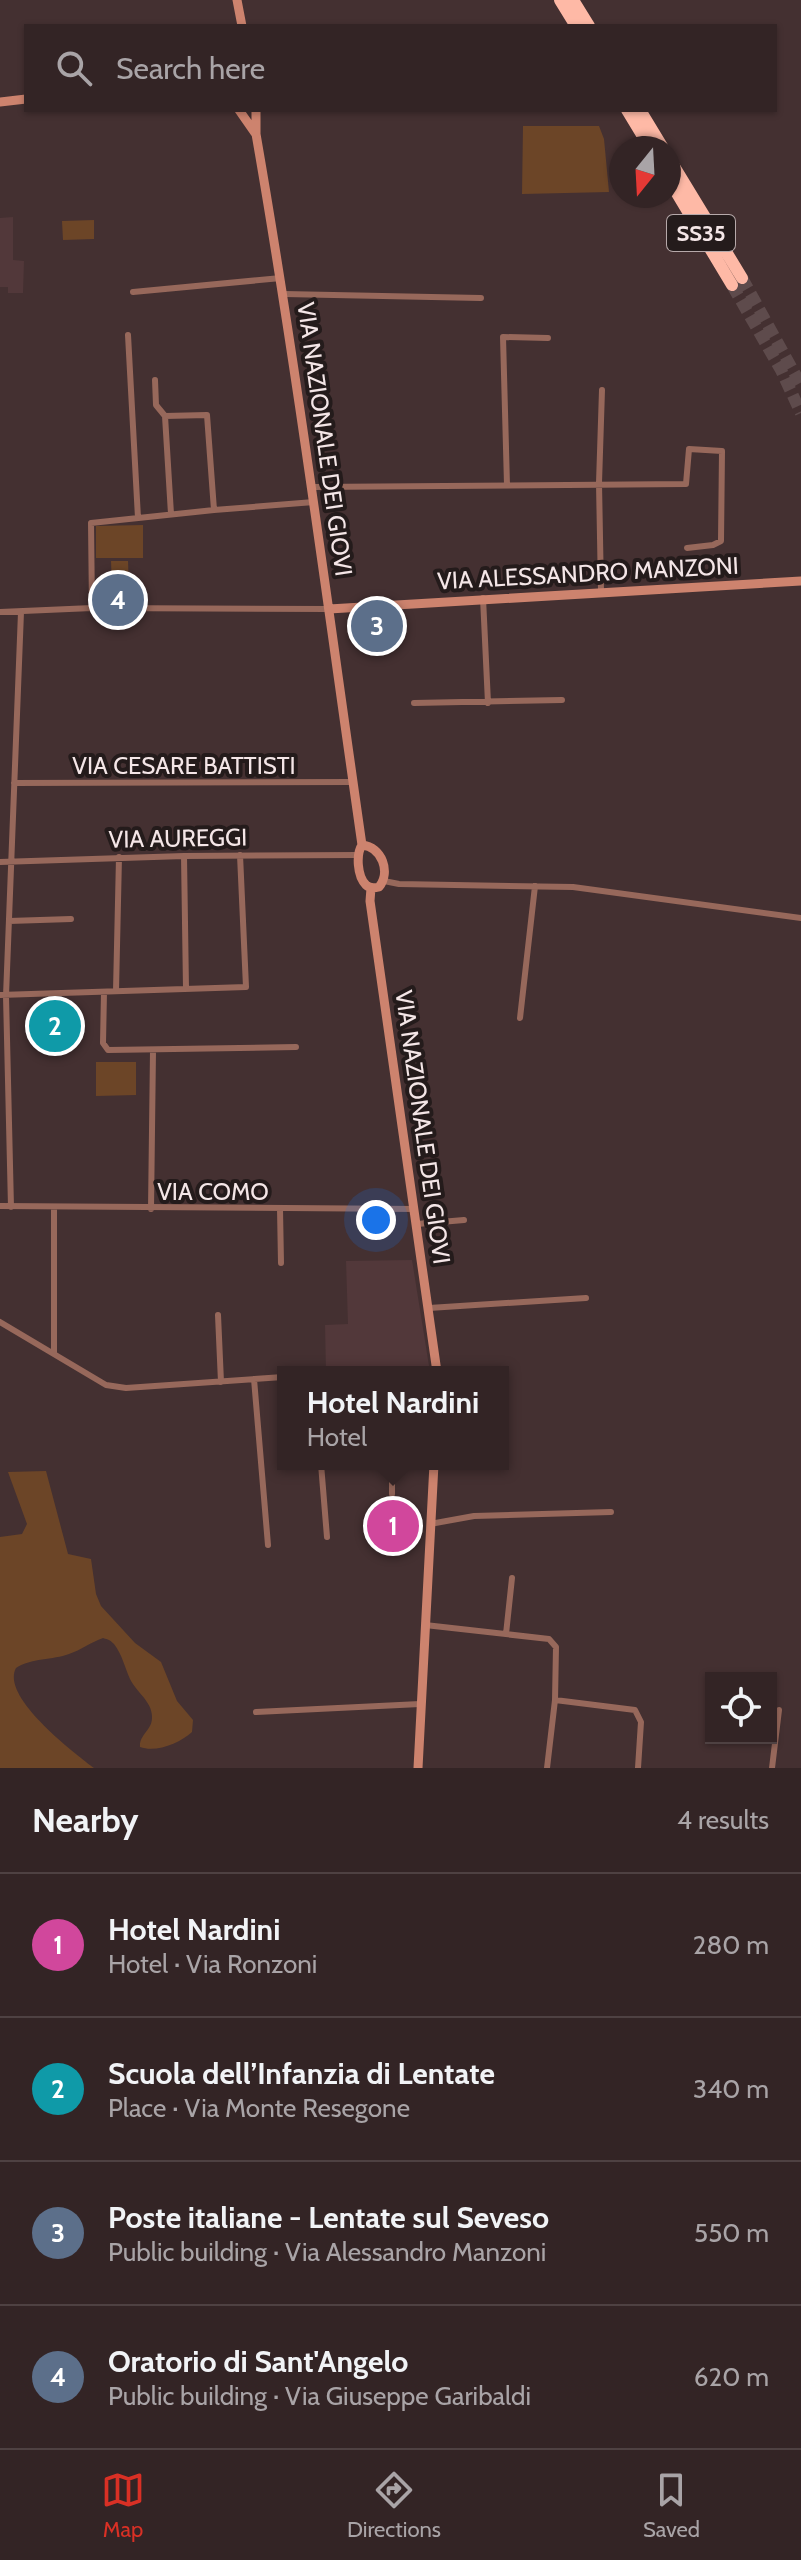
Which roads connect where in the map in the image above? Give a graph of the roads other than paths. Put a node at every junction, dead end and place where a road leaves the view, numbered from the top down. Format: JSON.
{"nodes":[{"id":1,"x":237,"y":0,"type":"edge"},
{"id":2,"x":560,"y":0,"type":"edge"},
{"id":3,"x":573,"y":0,"type":"edge"},
{"id":4,"x":242,"y":24,"type":"edge"},
{"id":5,"x":575,"y":24,"type":"edge"},
{"id":6,"x":588,"y":24,"type":"edge"},
{"id":7,"x":24,"y":99,"type":"edge"},
{"id":8,"x":0,"y":102,"type":"edge"},
{"id":9,"x":240,"y":112,"type":"edge"},
{"id":10,"x":256,"y":112,"type":"edge"},
{"id":11,"x":628,"y":112,"type":"edge"},
{"id":12,"x":641,"y":112,"type":"edge"},
{"id":13,"x":256,"y":134,"type":"junction"},
{"id":14,"x":643,"y":136,"type":"edge"},
{"id":15,"x":656,"y":136,"type":"edge"},
{"id":16,"x":681,"y":180,"type":"edge"},
{"id":17,"x":681,"y":198,"type":"edge"},
{"id":18,"x":281,"y":278,"type":"junction"},
{"id":19,"x":133,"y":292,"type":"dead end"},
{"id":20,"x":284,"y":294,"type":"junction"},
{"id":21,"x":481,"y":298,"type":"dead end"},
{"id":22,"x":128,"y":335,"type":"dead end"},
{"id":23,"x":548,"y":338,"type":"dead end"},
{"id":24,"x":155,"y":380,"type":"dead end"},
{"id":25,"x":602,"y":390,"type":"dead end"},
{"id":26,"x":165,"y":416,"type":"junction"},
{"id":27,"x":599,"y":483,"type":"junction"},
{"id":28,"x":507,"y":485,"type":"junction"},
{"id":29,"x":313,"y":487,"type":"junction"},
{"id":30,"x":314,"y":502,"type":"junction"},
{"id":31,"x":214,"y":510,"type":"junction"},
{"id":32,"x":171,"y":514,"type":"junction"},
{"id":33,"x":138,"y":518,"type":"junction"},
{"id":34,"x":687,"y":548,"type":"dead end"},
{"id":35,"x":801,"y":581,"type":"edge"},
{"id":36,"x":781,"y":582,"type":"junction"},
{"id":37,"x":801,"y":588,"type":"edge"},
{"id":38,"x":601,"y":591,"type":"junction"},
{"id":39,"x":483,"y":598,"type":"junction"},
{"id":40,"x":92,"y":608,"type":"junction"},
{"id":41,"x":329,"y":609,"type":"junction"},
{"id":42,"x":0,"y":612,"type":"edge"},
{"id":43,"x":21,"y":612,"type":"junction"},
{"id":44,"x":562,"y":700,"type":"dead end"},
{"id":45,"x":414,"y":703,"type":"dead end"},
{"id":46,"x":488,"y":703,"type":"junction"},
{"id":47,"x":353,"y":782,"type":"junction"},
{"id":48,"x":14,"y":783,"type":"junction"},
{"id":49,"x":360,"y":850,"type":"junction"},
{"id":50,"x":240,"y":855,"type":"junction"},
{"id":51,"x":184,"y":856,"type":"junction"},
{"id":52,"x":119,"y":857,"type":"junction"},
{"id":53,"x":0,"y":862,"type":"edge"},
{"id":54,"x":10,"y":862,"type":"junction"},
{"id":55,"x":384,"y":881,"type":"junction"},
{"id":56,"x":535,"y":886,"type":"junction"},
{"id":57,"x":371,"y":888,"type":"junction"},
{"id":58,"x":801,"y":909,"type":"edge"},
{"id":59,"x":799,"y":918,"type":"edge"},
{"id":60,"x":71,"y":919,"type":"dead end"},
{"id":61,"x":9,"y":921,"type":"junction"},
{"id":62,"x":186,"y":989,"type":"junction"},
{"id":63,"x":116,"y":991,"type":"junction"},
{"id":64,"x":104,"y":992,"type":"junction"},
{"id":65,"x":3,"y":995,"type":"edge"},
{"id":66,"x":520,"y":1018,"type":"dead end"},
{"id":67,"x":296,"y":1047,"type":"dead end"},
{"id":68,"x":153,"y":1051,"type":"junction"},
{"id":69,"x":0,"y":1206,"type":"edge"},
{"id":70,"x":11,"y":1207,"type":"junction"},
{"id":71,"x":54,"y":1207,"type":"junction"},
{"id":72,"x":151,"y":1209,"type":"junction"},
{"id":73,"x":280,"y":1209,"type":"junction"},
{"id":74,"x":415,"y":1209,"type":"junction"},
{"id":75,"x":464,"y":1220,"type":"dead end"},
{"id":76,"x":417,"y":1224,"type":"junction"},
{"id":77,"x":281,"y":1263,"type":"dead end"},
{"id":78,"x":586,"y":1298,"type":"dead end"},
{"id":79,"x":429,"y":1308,"type":"junction"},
{"id":80,"x":218,"y":1315,"type":"dead end"},
{"id":81,"x":0,"y":1322,"type":"edge"},
{"id":82,"x":54,"y":1352,"type":"junction"},
{"id":83,"x":436,"y":1366,"type":"edge"},
{"id":84,"x":277,"y":1377,"type":"edge"},
{"id":85,"x":254,"y":1379,"type":"junction"},
{"id":86,"x":221,"y":1382,"type":"junction"},
{"id":87,"x":321,"y":1470,"type":"edge"},
{"id":88,"x":392,"y":1470,"type":"edge"},
{"id":89,"x":434,"y":1470,"type":"edge"},
{"id":90,"x":392,"y":1494,"type":"dead end"},
{"id":91,"x":611,"y":1512,"type":"dead end"},
{"id":92,"x":430,"y":1524,"type":"junction"},
{"id":93,"x":327,"y":1537,"type":"dead end"},
{"id":94,"x":268,"y":1545,"type":"dead end"},
{"id":95,"x":512,"y":1578,"type":"dead end"},
{"id":96,"x":425,"y":1625,"type":"junction"},
{"id":97,"x":506,"y":1634,"type":"junction"},
{"id":98,"x":555,"y":1700,"type":"junction"},
{"id":99,"x":420,"y":1704,"type":"junction"},
{"id":100,"x":779,"y":1710,"type":"dead end"},
{"id":101,"x":256,"y":1712,"type":"dead end"},
{"id":102,"x":418,"y":1768,"type":"edge"},
{"id":103,"x":547,"y":1768,"type":"edge"},
{"id":104,"x":638,"y":1768,"type":"edge"},
{"id":105,"x":772,"y":1768,"type":"edge"}],
"edges":[{"from":1,"to":4,"type":"main road"},
{"from":2,"to":5,"type":"highway"},
{"from":3,"to":6,"type":"highway"},
{"from":7,"to":8,"type":"main road"},
{"from":9,"to":13,"type":"main road","name":"VIA NAZIONALE DEI GIOVI"},
{"from":10,"to":13,"type":"main road","name":"VIA NAZIONALE DEI GIOVI"},
{"from":11,"to":14,"type":"highway"},
{"from":12,"to":15,"type":"highway"},
{"from":13,"to":18,"type":"main road","name":"VIA NAZIONALE DEI GIOVI"},
{"from":16,"to":17,"type":"highway","number":"SS35"},
{"from":18,"to":19,"type":"street"},
{"from":18,"to":20,"type":"main road","name":"VIA NAZIONALE DEI GIOVI"},
{"from":20,"to":21,"type":"street"},
{"from":20,"to":29,"type":"main road","name":"VIA NAZIONALE DEI GIOVI"},
{"from":22,"to":33,"type":"street"},
{"from":23,"to":28,"type":"street"},
{"from":24,"to":26,"type":"street"},
{"from":25,"to":27,"type":"street"},
{"from":26,"to":31,"type":"street"},
{"from":26,"to":32,"type":"street"},
{"from":27,"to":28,"type":"street"},
{"from":27,"to":34,"type":"street"},
{"from":27,"to":38,"type":"street"},
{"from":28,"to":29,"type":"street"},
{"from":29,"to":30,"type":"main road","name":"VIA NAZIONALE DEI GIOVI"},
{"from":30,"to":31,"type":"street"},
{"from":30,"to":41,"type":"main road","name":"VIA NAZIONALE DEI GIOVI"},
{"from":31,"to":32,"type":"street"},
{"from":32,"to":33,"type":"street"},
{"from":33,"to":40,"type":"street"},
{"from":35,"to":36,"type":"main road","name":"VIA ALESSANDRO MANZONI"},
{"from":36,"to":37,"type":"street"},
{"from":36,"to":38,"type":"main road","name":"VIA ALESSANDRO MANZONI"},
{"from":38,"to":39,"type":"main road","name":"VIA ALESSANDRO MANZONI"},
{"from":39,"to":41,"type":"main road","name":"VIA ALESSANDRO MANZONI"},
{"from":39,"to":46,"type":"street"},
{"from":40,"to":41,"type":"street"},
{"from":40,"to":43,"type":"street"},
{"from":41,"to":47,"type":"main road","name":"VIA NAZIONALE DEI GIOVI"},
{"from":42,"to":43,"type":"street"},
{"from":43,"to":48,"type":"street"},
{"from":44,"to":46,"type":"street"},
{"from":45,"to":46,"type":"street"},
{"from":47,"to":48,"type":"street","name":"VIA CESARE BATTISTI"},
{"from":47,"to":49,"type":"main road","name":"VIA NAZIONALE DEI GIOVI"},
{"from":48,"to":54,"type":"street"},
{"from":49,"to":50,"type":"street","name":"VIA AUREGGI"},
{"from":49,"to":55,"type":"main road","name":"VIA NAZIONALE DEI GIOVI"},
{"from":49,"to":57,"type":"main road","name":"VIA NAZIONALE DEI GIOVI"},
{"from":50,"to":51,"type":"street","name":"VIA AUREGGI"},
{"from":50,"to":62,"type":"street"},
{"from":51,"to":52,"type":"street","name":"VIA AUREGGI"},
{"from":51,"to":62,"type":"street"},
{"from":52,"to":54,"type":"street","name":"VIA AUREGGI"},
{"from":52,"to":63,"type":"street"},
{"from":53,"to":54,"type":"street","name":"VIA AUREGGI"},
{"from":54,"to":61,"type":"street"},
{"from":55,"to":56,"type":"street"},
{"from":55,"to":57,"type":"main road"},
{"from":56,"to":59,"type":"street"},
{"from":56,"to":66,"type":"street"},
{"from":57,"to":74,"type":"main road","name":"VIA NAZIONALE DEI GIOVI"},
{"from":58,"to":59,"type":"street"},
{"from":60,"to":61,"type":"street"},
{"from":61,"to":65,"type":"street"},
{"from":62,"to":63,"type":"street"},
{"from":63,"to":64,"type":"street"},
{"from":64,"to":65,"type":"street"},
{"from":64,"to":68,"type":"street"},
{"from":65,"to":70,"type":"street"},
{"from":67,"to":68,"type":"street"},
{"from":68,"to":72,"type":"street"},
{"from":69,"to":70,"type":"street","name":"VIA COMO"},
{"from":70,"to":71,"type":"street","name":"VIA COMO"},
{"from":71,"to":72,"type":"street","name":"VIA COMO"},
{"from":71,"to":82,"type":"street"},
{"from":72,"to":73,"type":"street","name":"VIA COMO"},
{"from":73,"to":74,"type":"street","name":"VIA COMO"},
{"from":73,"to":77,"type":"street"},
{"from":74,"to":76,"type":"main road","name":"VIA NAZIONALE DEI GIOVI"},
{"from":75,"to":76,"type":"street"},
{"from":76,"to":79,"type":"main road","name":"VIA NAZIONALE DEI GIOVI"},
{"from":78,"to":79,"type":"street"},
{"from":79,"to":83,"type":"main road","name":"VIA NAZIONALE DEI GIOVI"},
{"from":80,"to":86,"type":"street"},
{"from":81,"to":82,"type":"street"},
{"from":82,"to":86,"type":"street"},
{"from":84,"to":85,"type":"street"},
{"from":85,"to":86,"type":"street"},
{"from":85,"to":94,"type":"street"},
{"from":87,"to":93,"type":"street"},
{"from":88,"to":90,"type":"street"},
{"from":89,"to":92,"type":"main road"},
{"from":91,"to":92,"type":"street"},
{"from":92,"to":96,"type":"main road"},
{"from":95,"to":97,"type":"street"},
{"from":96,"to":97,"type":"street"},
{"from":96,"to":99,"type":"main road"},
{"from":97,"to":98,"type":"street"},
{"from":98,"to":103,"type":"street"},
{"from":98,"to":104,"type":"street"},
{"from":99,"to":101,"type":"street"},
{"from":99,"to":102,"type":"main road"},
{"from":100,"to":105,"type":"street"}]}
